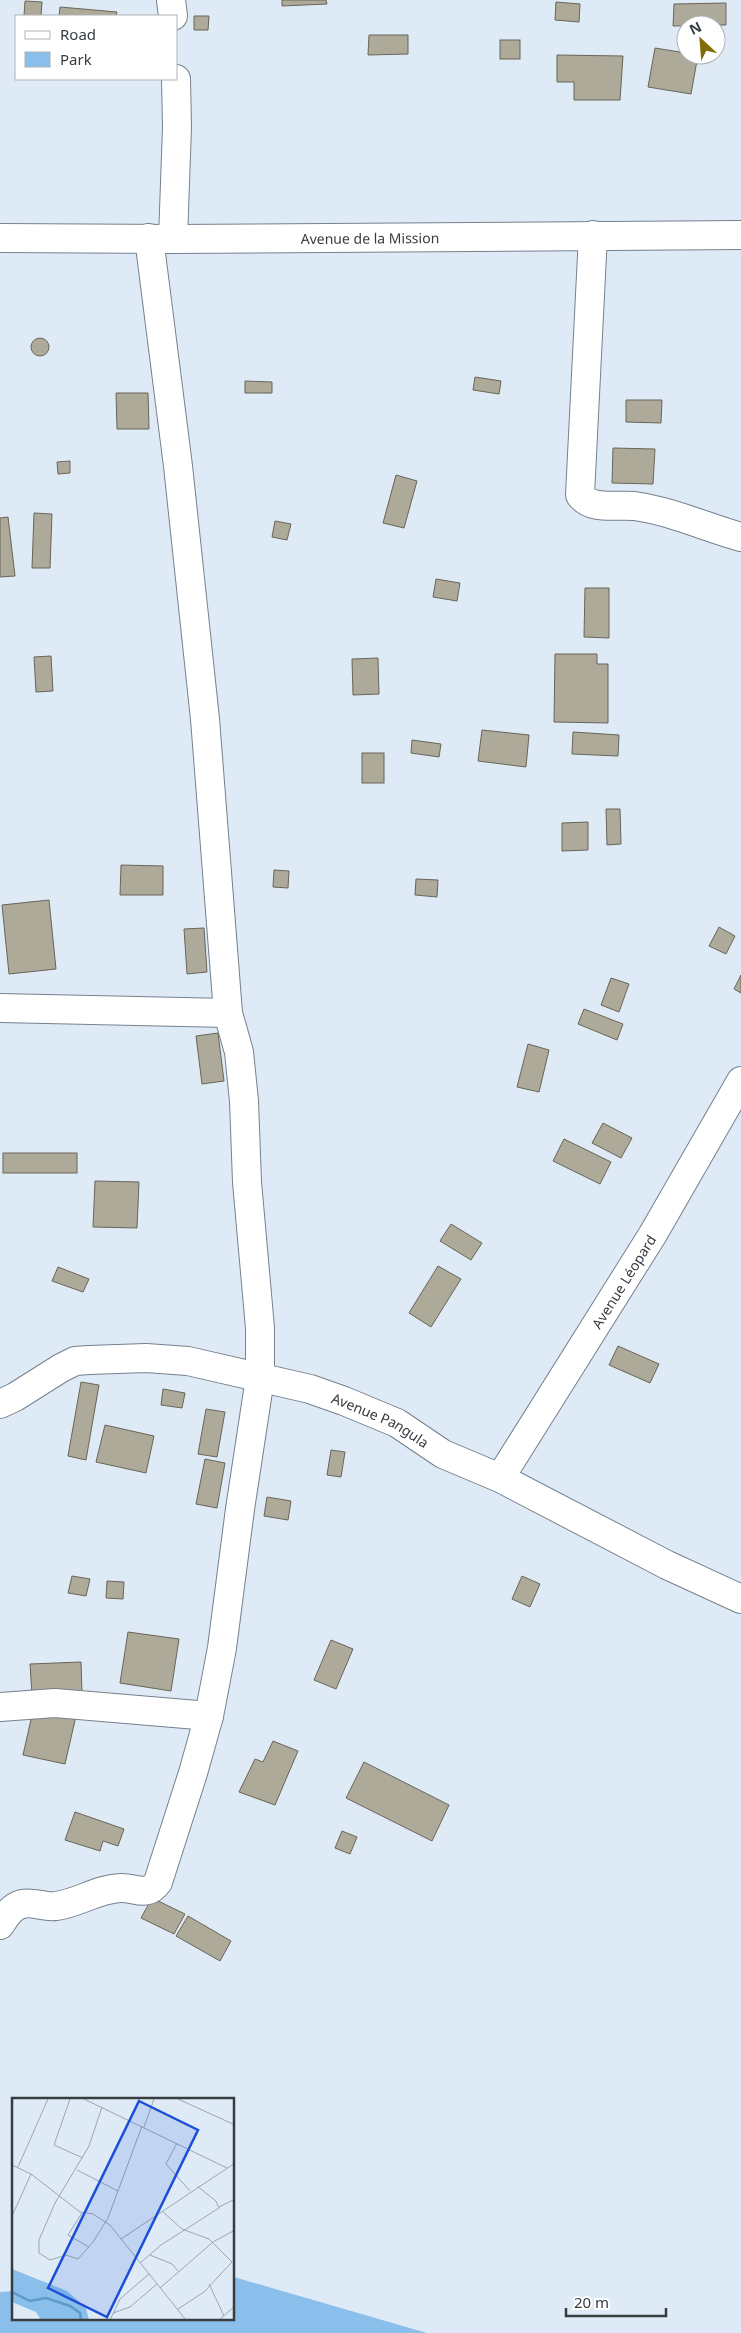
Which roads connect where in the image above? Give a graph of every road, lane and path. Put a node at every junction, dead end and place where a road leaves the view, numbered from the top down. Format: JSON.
{"nodes":[{"id":1,"x":172,"y":0,"type":"edge"},
{"id":2,"x":173,"y":15,"type":"edge"},
{"id":3,"x":176,"y":80,"type":"edge"},
{"id":4,"x":741,"y":234,"type":"edge"},
{"id":5,"x":593,"y":235,"type":"junction"},
{"id":6,"x":0,"y":238,"type":"edge"},
{"id":7,"x":161,"y":238,"type":"junction"},
{"id":8,"x":741,"y":537,"type":"edge"},
{"id":9,"x":0,"y":1008,"type":"edge"},
{"id":10,"x":228,"y":1013,"type":"junction"},
{"id":11,"x":741,"y":1080,"type":"edge"},
{"id":12,"x":260,"y":1378,"type":"junction"},
{"id":13,"x":0,"y":1404,"type":"edge"},
{"id":14,"x":500,"y":1478,"type":"junction"},
{"id":15,"x":741,"y":1598,"type":"edge"},
{"id":16,"x":0,"y":1707,"type":"edge"},
{"id":17,"x":208,"y":1716,"type":"junction"},
{"id":18,"x":0,"y":1925,"type":"edge"}],
"edges":[{"from":1,"to":2,"type":"street"},
{"from":3,"to":7,"type":"street"},
{"from":4,"to":5,"type":"street","name":"Avenue de la Mission"},
{"from":5,"to":7,"type":"street","name":"Avenue de la Mission"},
{"from":5,"to":8,"type":"street"},
{"from":6,"to":7,"type":"street","name":"Avenue de la Mission"},
{"from":7,"to":10,"type":"street"},
{"from":9,"to":10,"type":"street"},
{"from":10,"to":12,"type":"street"},
{"from":11,"to":14,"type":"street","name":"Avenue Léopard"},
{"from":12,"to":13,"type":"street","name":"Avenue Pangula"},
{"from":12,"to":14,"type":"street","name":"Avenue Pangula"},
{"from":12,"to":17,"type":"street"},
{"from":14,"to":15,"type":"street","name":"Avenue Pangula"},
{"from":16,"to":17,"type":"street"},
{"from":17,"to":18,"type":"street"}]}
